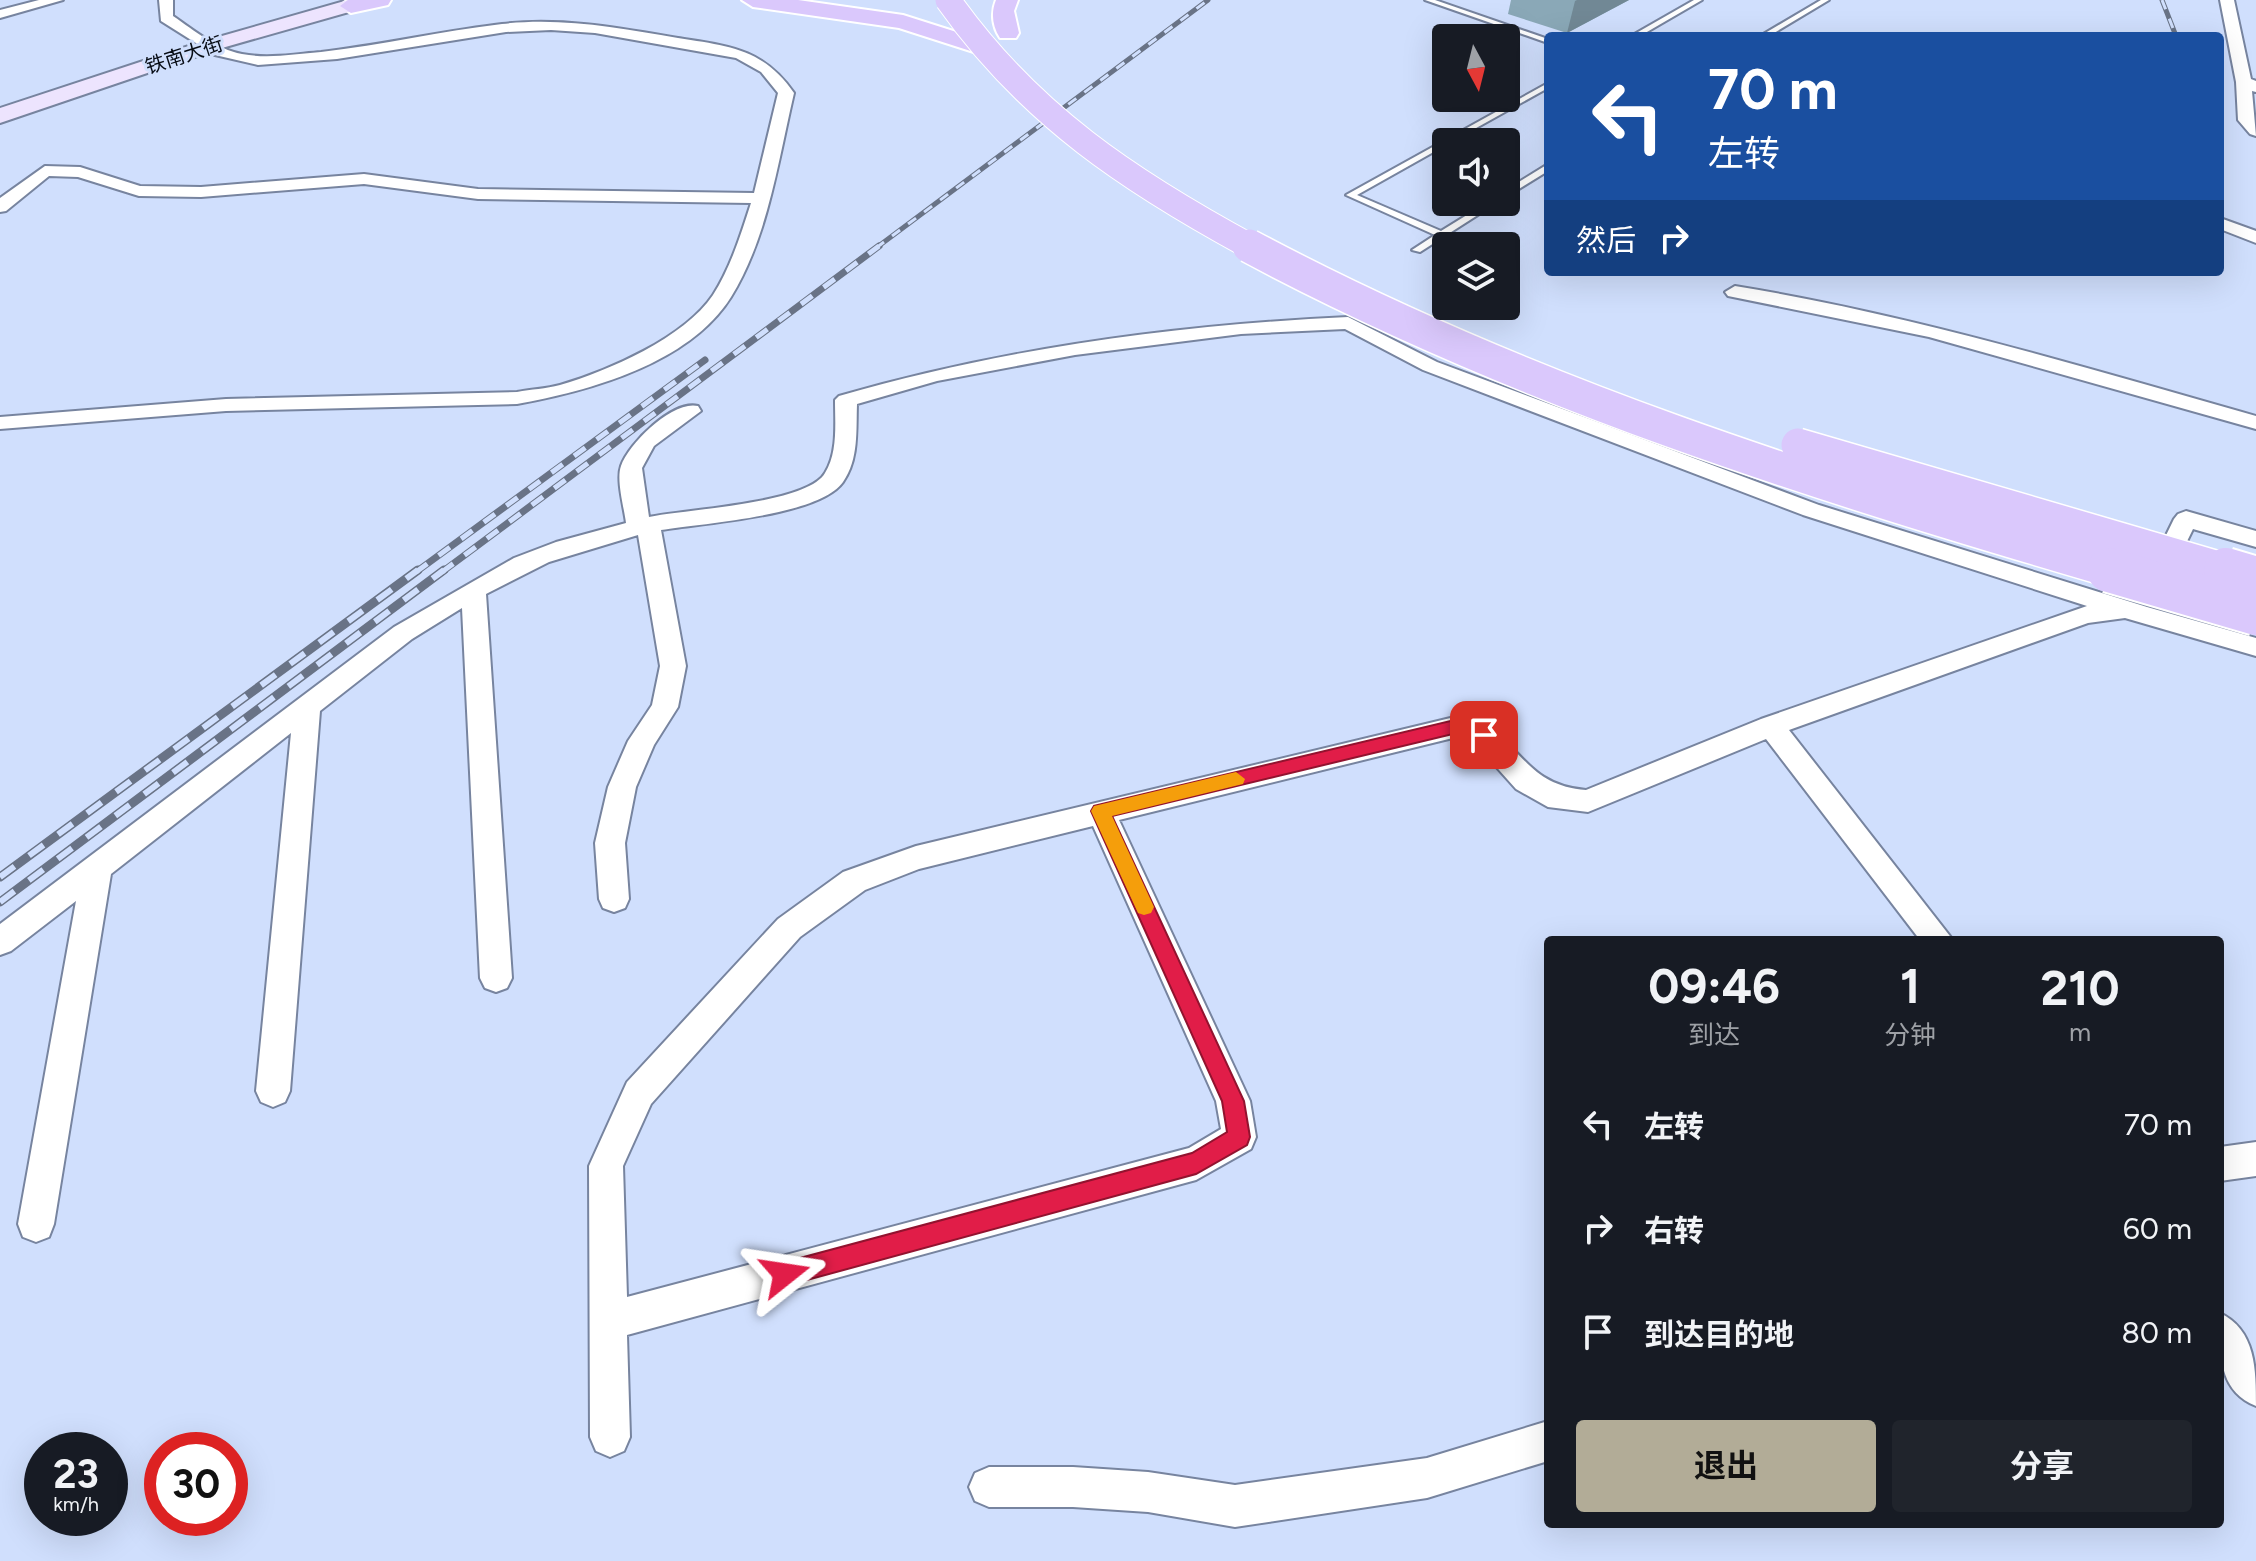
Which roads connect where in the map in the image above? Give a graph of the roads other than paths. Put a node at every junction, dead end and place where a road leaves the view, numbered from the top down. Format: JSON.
{"nodes":[{"id":1,"x":56,"y":0,"type":"edge"},
{"id":2,"x":166,"y":0,"type":"edge"},
{"id":3,"x":305,"y":0,"type":"edge"},
{"id":4,"x":380,"y":0,"type":"edge"},
{"id":5,"x":753,"y":0,"type":"edge"},
{"id":6,"x":948,"y":0,"type":"edge"},
{"id":7,"x":981,"y":0,"type":"edge"},
{"id":8,"x":1007,"y":0,"type":"edge"},
{"id":9,"x":1428,"y":0,"type":"edge"},
{"id":10,"x":1699,"y":0,"type":"edge"},
{"id":11,"x":1826,"y":0,"type":"edge"},
{"id":12,"x":2227,"y":0,"type":"edge"},
{"id":13,"x":361,"y":3,"type":"edge"},
{"id":14,"x":1808,"y":3,"type":"dead end"},
{"id":15,"x":1818,"y":5,"type":"junction"},
{"id":16,"x":0,"y":14,"type":"edge"},
{"id":17,"x":1642,"y":32,"type":"edge"},
{"id":18,"x":1771,"y":32,"type":"edge"},
{"id":19,"x":189,"y":34,"type":"junction"},
{"id":20,"x":996,"y":40,"type":"junction"},
{"id":21,"x":1544,"y":40,"type":"edge"},
{"id":22,"x":208,"y":46,"type":"junction"},
{"id":23,"x":2250,"y":84,"type":"edge"},
{"id":24,"x":1544,"y":87,"type":"edge"},
{"id":25,"x":0,"y":100,"type":"edge"},
{"id":26,"x":0,"y":116,"type":"edge"},
{"id":27,"x":2256,"y":131,"type":"edge"},
{"id":28,"x":1544,"y":170,"type":"edge"},
{"id":29,"x":1520,"y":185,"type":"edge"},
{"id":30,"x":760,"y":198,"type":"junction"},
{"id":31,"x":0,"y":207,"type":"edge"},
{"id":32,"x":1472,"y":216,"type":"edge"},
{"id":33,"x":2224,"y":225,"type":"edge"},
{"id":34,"x":1435,"y":232,"type":"edge"},
{"id":35,"x":1447,"y":232,"type":"edge"},
{"id":36,"x":2256,"y":238,"type":"edge"},
{"id":37,"x":1432,"y":241,"type":"edge"},
{"id":38,"x":1417,"y":250,"type":"dead end"},
{"id":39,"x":1735,"y":292,"type":"dead end"},
{"id":40,"x":690,"y":411,"type":"dead end"},
{"id":41,"x":0,"y":423,"type":"edge"},
{"id":42,"x":2256,"y":423,"type":"edge"},
{"id":43,"x":643,"y":526,"type":"junction"},
{"id":44,"x":2256,"y":539,"type":"edge"},
{"id":45,"x":2256,"y":579,"type":"edge"},
{"id":46,"x":473,"y":590,"type":"junction"},
{"id":47,"x":2256,"y":613,"type":"edge"},
{"id":48,"x":2140,"y":614,"type":"junction"},
{"id":49,"x":2256,"y":647,"type":"edge"},
{"id":50,"x":307,"y":707,"type":"junction"},
{"id":51,"x":1771,"y":726,"type":"junction"},
{"id":52,"x":1100,"y":811,"type":"junction"},
{"id":53,"x":97,"y":867,"type":"junction"},
{"id":54,"x":614,"y":899,"type":"dead end"},
{"id":55,"x":1935,"y":936,"type":"edge"},
{"id":56,"x":0,"y":942,"type":"edge"},
{"id":57,"x":496,"y":978,"type":"dead end"},
{"id":58,"x":273,"y":1091,"type":"dead end"},
{"id":59,"x":2256,"y":1159,"type":"edge"},
{"id":60,"x":2224,"y":1163,"type":"edge"},
{"id":61,"x":36,"y":1224,"type":"dead end"},
{"id":62,"x":608,"y":1321,"type":"junction"},
{"id":63,"x":2224,"y":1338,"type":"edge"},
{"id":64,"x":2256,"y":1387,"type":"edge"},
{"id":65,"x":610,"y":1437,"type":"dead end"},
{"id":66,"x":1544,"y":1442,"type":"edge"},
{"id":67,"x":989,"y":1487,"type":"dead end"}],
"edges":[{"from":1,"to":16,"type":"street"},
{"from":2,"to":19,"type":"street"},
{"from":3,"to":19,"type":"main road","name":"铁南大街"},
{"from":4,"to":13,"type":"main road"},
{"from":5,"to":20,"type":"main road"},
{"from":6,"to":20,"type":"main road","bridge":true},
{"from":7,"to":20,"type":"main road"},
{"from":8,"to":20,"type":"main road"},
{"from":9,"to":21,"type":"lane"},
{"from":10,"to":17,"type":"lane"},
{"from":11,"to":15,"type":"lane"},
{"from":12,"to":23,"type":"street"},
{"from":13,"to":22,"type":"main road","name":"铁南大街"},
{"from":14,"to":15,"type":"lane"},
{"from":15,"to":18,"type":"lane"},
{"from":19,"to":22,"type":"street"},
{"from":19,"to":25,"type":"main road","name":"铁南大街"},
{"from":20,"to":45,"type":"main road","bridge":true},
{"from":20,"to":47,"type":"main road","bridge":true},
{"from":22,"to":26,"type":"main road","name":"铁南大街"},
{"from":22,"to":30,"type":"street"},
{"from":23,"to":27,"type":"street"},
{"from":24,"to":34,"type":"lane"},
{"from":28,"to":29,"type":"lane"},
{"from":30,"to":31,"type":"street"},
{"from":30,"to":41,"type":"street"},
{"from":32,"to":35,"type":"lane"},
{"from":33,"to":36,"type":"street"},
{"from":37,"to":38,"type":"lane"},
{"from":39,"to":42,"type":"street"},
{"from":40,"to":43,"type":"street"},
{"from":43,"to":46,"type":"street"},
{"from":43,"to":48,"type":"street"},
{"from":43,"to":54,"type":"street"},
{"from":44,"to":48,"type":"street"},
{"from":46,"to":50,"type":"street"},
{"from":46,"to":57,"type":"street"},
{"from":48,"to":49,"type":"street"},
{"from":48,"to":51,"type":"street"},
{"from":50,"to":53,"type":"street"},
{"from":50,"to":58,"type":"street"},
{"from":51,"to":52,"type":"street"},
{"from":51,"to":55,"type":"street"},
{"from":52,"to":62,"type":"street"},
{"from":52,"to":62,"type":"street"},
{"from":53,"to":56,"type":"street"},
{"from":53,"to":61,"type":"street"},
{"from":59,"to":60,"type":"street"},
{"from":62,"to":65,"type":"street"},
{"from":63,"to":64,"type":"street"},
{"from":66,"to":67,"type":"street"}]}
